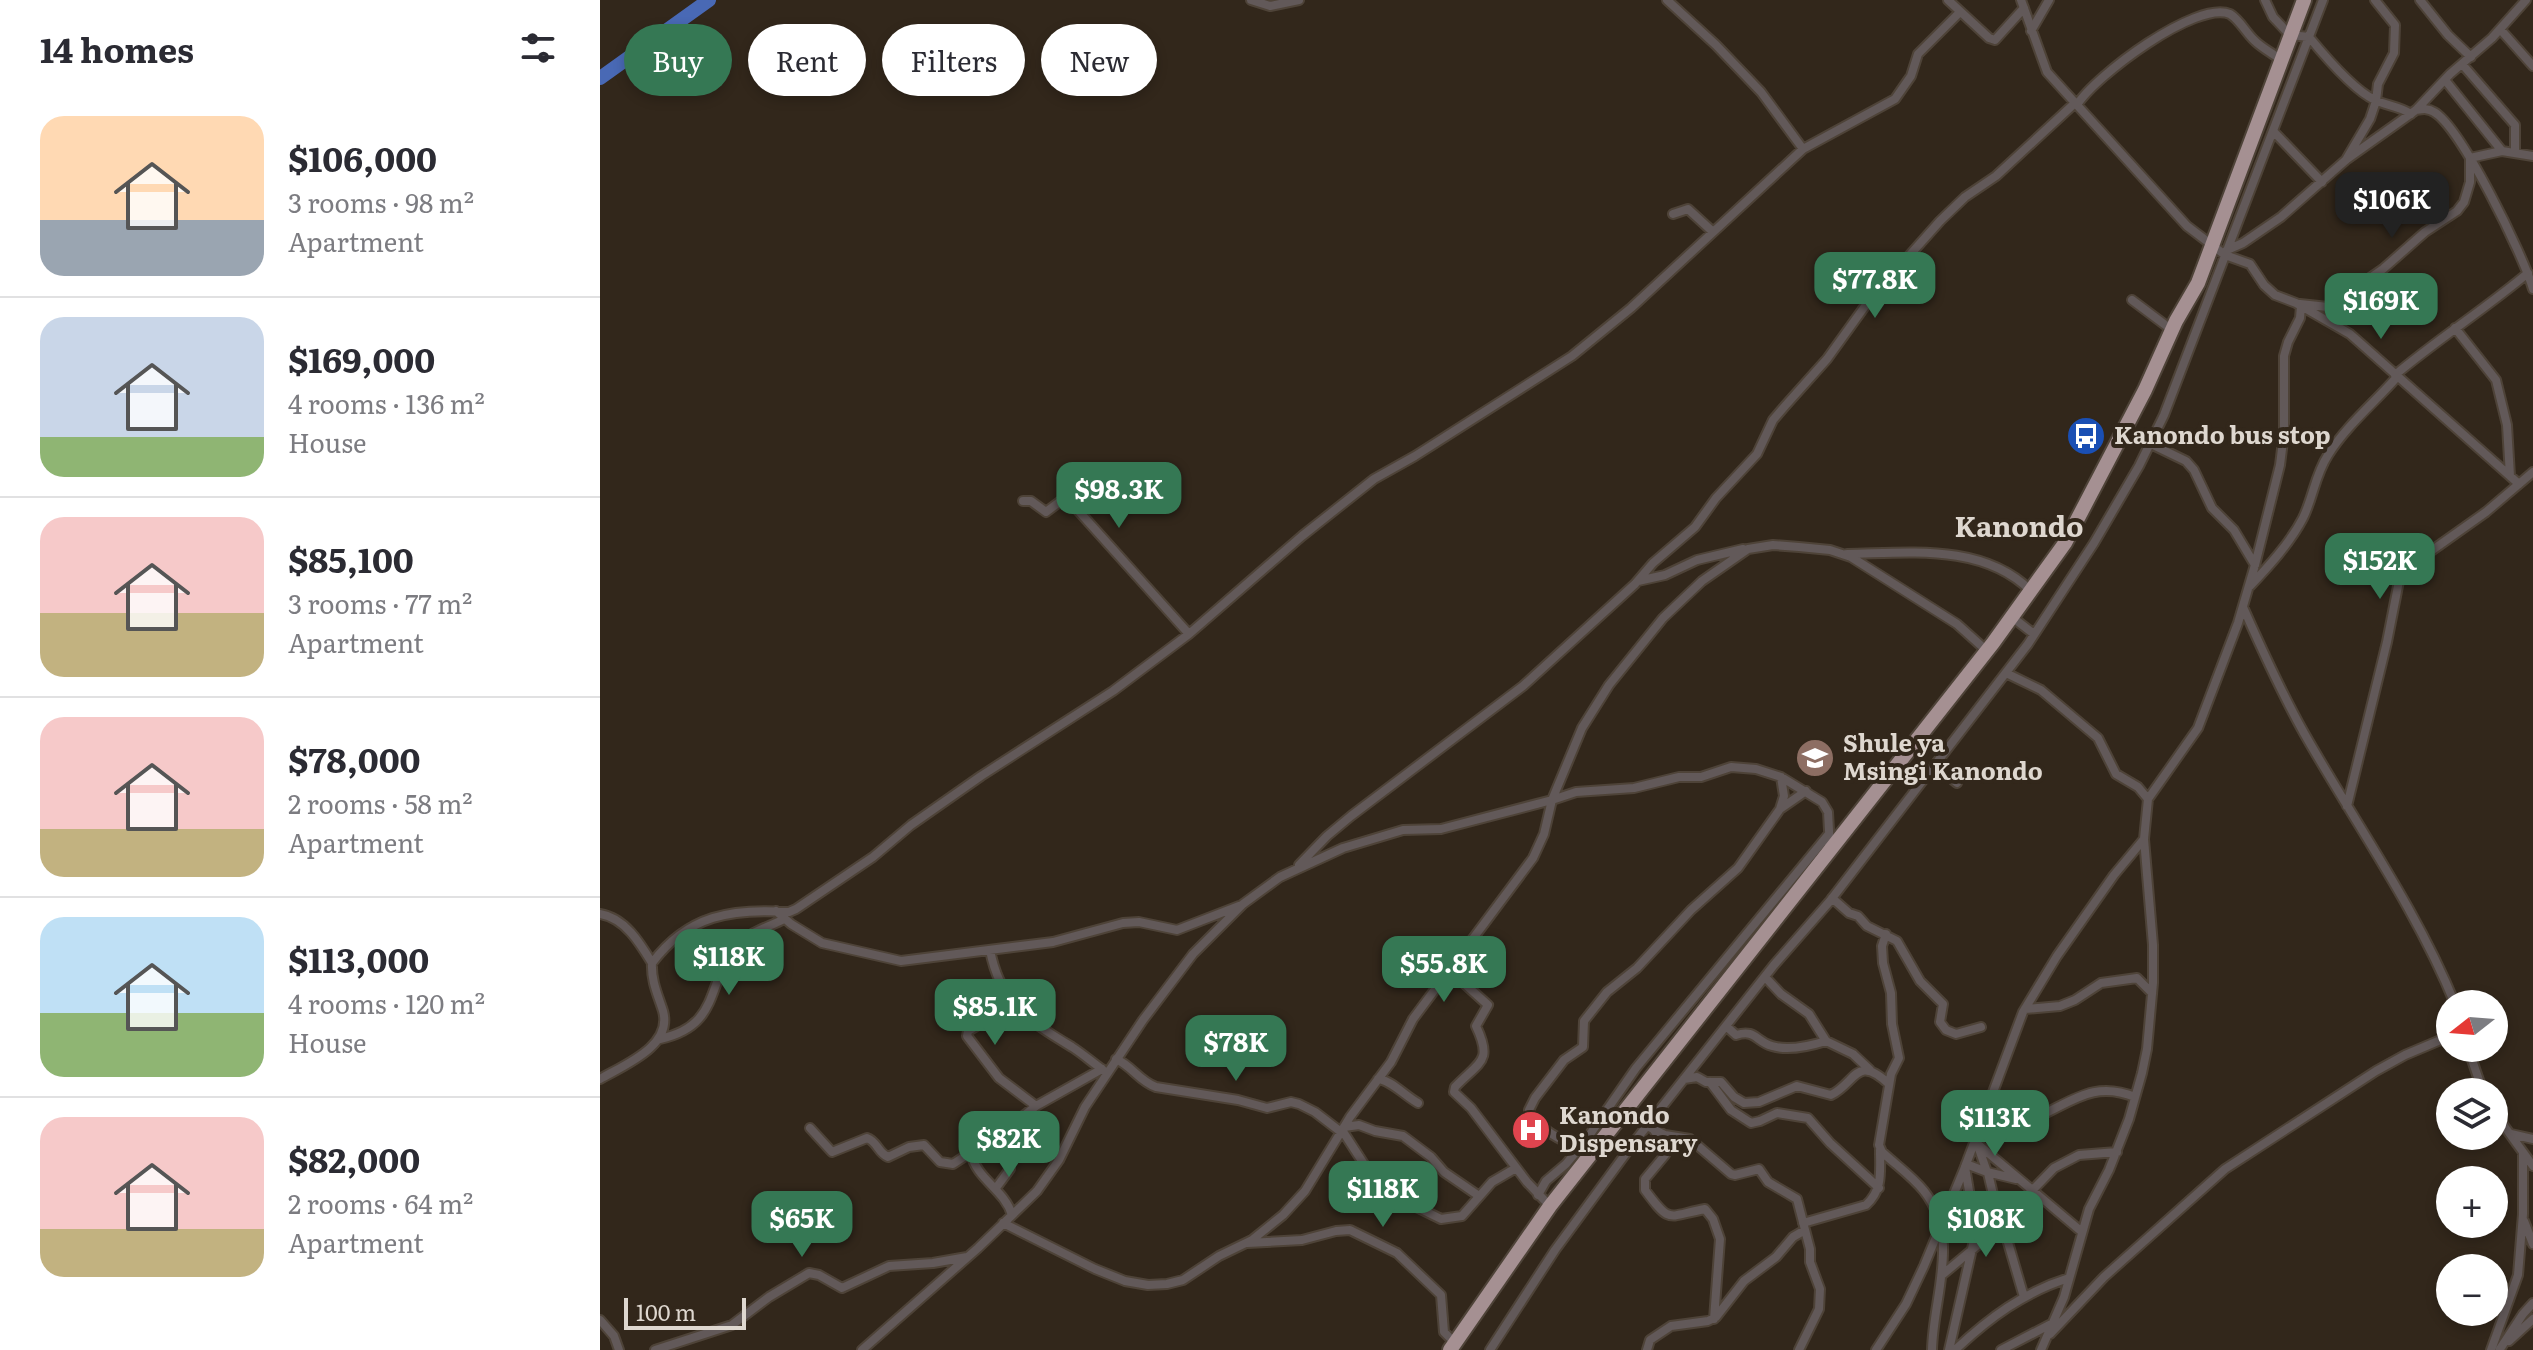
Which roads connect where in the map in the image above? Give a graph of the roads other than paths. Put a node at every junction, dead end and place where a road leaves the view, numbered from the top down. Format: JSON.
{"nodes":[{"id":1,"x":1251,"y":0,"type":"edge"},
{"id":2,"x":1299,"y":0,"type":"edge"},
{"id":3,"x":1667,"y":0,"type":"edge"},
{"id":4,"x":1948,"y":0,"type":"edge"},
{"id":5,"x":2049,"y":0,"type":"edge"},
{"id":6,"x":2212,"y":0,"type":"edge"},
{"id":7,"x":2265,"y":0,"type":"edge"},
{"id":8,"x":2304,"y":0,"type":"edge"},
{"id":9,"x":2323,"y":0,"type":"edge"},
{"id":10,"x":2375,"y":0,"type":"edge"},
{"id":11,"x":2420,"y":0,"type":"edge"},
{"id":12,"x":2526,"y":0,"type":"edge"},
{"id":13,"x":2022,"y":4,"type":"edge"},
{"id":14,"x":1960,"y":12,"type":"junction"},
{"id":15,"x":2202,"y":12,"type":"junction"},
{"id":16,"x":2500,"y":29,"type":"junction"},
{"id":17,"x":2031,"y":31,"type":"junction"},
{"id":18,"x":2290,"y":35,"type":"junction"},
{"id":19,"x":2309,"y":37,"type":"junction"},
{"id":20,"x":2471,"y":57,"type":"junction"},
{"id":21,"x":2280,"y":59,"type":"junction"},
{"id":22,"x":2462,"y":64,"type":"junction"},
{"id":23,"x":2533,"y":66,"type":"edge"},
{"id":24,"x":2445,"y":80,"type":"junction"},
{"id":25,"x":2376,"y":101,"type":"junction"},
{"id":26,"x":2076,"y":104,"type":"junction"},
{"id":27,"x":2413,"y":112,"type":"junction"},
{"id":28,"x":2274,"y":132,"type":"junction"},
{"id":29,"x":1803,"y":149,"type":"junction"},
{"id":30,"x":2502,"y":151,"type":"junction"},
{"id":31,"x":2515,"y":151,"type":"junction"},
{"id":32,"x":2533,"y":156,"type":"edge"},
{"id":33,"x":2470,"y":158,"type":"junction"},
{"id":34,"x":2347,"y":159,"type":"junction"},
{"id":35,"x":2322,"y":182,"type":"junction"},
{"id":36,"x":1673,"y":214,"type":"dead end"},
{"id":37,"x":1713,"y":232,"type":"junction"},
{"id":38,"x":2221,"y":250,"type":"junction"},
{"id":39,"x":2528,"y":273,"type":"junction"},
{"id":40,"x":2533,"y":289,"type":"edge"},
{"id":41,"x":2132,"y":300,"type":"dead end"},
{"id":42,"x":2298,"y":304,"type":"junction"},
{"id":43,"x":2455,"y":328,"type":"junction"},
{"id":44,"x":2172,"y":330,"type":"junction"},
{"id":45,"x":2396,"y":376,"type":"junction"},
{"id":46,"x":2124,"y":431,"type":"junction"},
{"id":47,"x":2150,"y":444,"type":"junction"},
{"id":48,"x":2533,"y":472,"type":"edge"},
{"id":49,"x":2510,"y":477,"type":"junction"},
{"id":50,"x":2519,"y":484,"type":"junction"},
{"id":51,"x":1023,"y":501,"type":"dead end"},
{"id":52,"x":1748,"y":549,"type":"junction"},
{"id":53,"x":1843,"y":554,"type":"junction"},
{"id":54,"x":2255,"y":565,"type":"junction"},
{"id":55,"x":1638,"y":581,"type":"junction"},
{"id":56,"x":2248,"y":587,"type":"junction"},
{"id":57,"x":2031,"y":591,"type":"junction"},
{"id":58,"x":2242,"y":607,"type":"junction"},
{"id":59,"x":2012,"y":617,"type":"junction"},
{"id":60,"x":1189,"y":634,"type":"junction"},
{"id":61,"x":2034,"y":634,"type":"junction"},
{"id":62,"x":1987,"y":651,"type":"junction"},
{"id":63,"x":2006,"y":673,"type":"junction"},
{"id":64,"x":1935,"y":765,"type":"junction"},
{"id":65,"x":1781,"y":777,"type":"junction"},
{"id":66,"x":1957,"y":783,"type":"dead end"},
{"id":67,"x":1806,"y":791,"type":"junction"},
{"id":68,"x":2148,"y":799,"type":"junction"},
{"id":69,"x":1552,"y":800,"type":"junction"},
{"id":70,"x":2347,"y":806,"type":"junction"},
{"id":71,"x":1780,"y":809,"type":"junction"},
{"id":72,"x":1829,"y":834,"type":"junction"},
{"id":73,"x":2144,"y":839,"type":"junction"},
{"id":74,"x":1830,"y":850,"type":"junction"},
{"id":75,"x":1297,"y":868,"type":"junction"},
{"id":76,"x":1832,"y":898,"type":"junction"},
{"id":77,"x":1243,"y":904,"type":"junction"},
{"id":78,"x":776,"y":911,"type":"junction"},
{"id":79,"x":600,"y":914,"type":"edge"},
{"id":80,"x":784,"y":919,"type":"junction"},
{"id":81,"x":1886,"y":934,"type":"junction"},
{"id":82,"x":990,"y":950,"type":"junction"},
{"id":83,"x":1461,"y":957,"type":"junction"},
{"id":84,"x":652,"y":963,"type":"junction"},
{"id":85,"x":1765,"y":977,"type":"junction"},
{"id":86,"x":1000,"y":984,"type":"junction"},
{"id":87,"x":2448,"y":990,"type":"edge"},
{"id":88,"x":2152,"y":993,"type":"junction"},
{"id":89,"x":2025,"y":1009,"type":"junction"},
{"id":90,"x":1726,"y":1026,"type":"junction"},
{"id":91,"x":1981,"y":1027,"type":"dead end"},
{"id":92,"x":659,"y":1039,"type":"junction"},
{"id":93,"x":1826,"y":1041,"type":"junction"},
{"id":94,"x":2436,"y":1042,"type":"edge"},
{"id":95,"x":1116,"y":1059,"type":"junction"},
{"id":96,"x":1870,"y":1070,"type":"junction"},
{"id":97,"x":1104,"y":1071,"type":"junction"},
{"id":98,"x":600,"y":1079,"type":"edge"},
{"id":99,"x":1378,"y":1079,"type":"junction"},
{"id":100,"x":1684,"y":1079,"type":"junction"},
{"id":101,"x":1710,"y":1082,"type":"junction"},
{"id":102,"x":1889,"y":1084,"type":"junction"},
{"id":103,"x":1015,"y":1091,"type":"junction"},
{"id":104,"x":2135,"y":1097,"type":"junction"},
{"id":105,"x":1418,"y":1103,"type":"dead end"},
{"id":106,"x":1036,"y":1106,"type":"junction"},
{"id":107,"x":1027,"y":1113,"type":"junction"},
{"id":108,"x":810,"y":1128,"type":"dead end"},
{"id":109,"x":1650,"y":1128,"type":"junction"},
{"id":110,"x":1342,"y":1130,"type":"junction"},
{"id":111,"x":2509,"y":1133,"type":"joint"},
{"id":112,"x":2533,"y":1139,"type":"edge"},
{"id":113,"x":1976,"y":1140,"type":"junction"},
{"id":114,"x":1580,"y":1147,"type":"junction"},
{"id":115,"x":1880,"y":1149,"type":"junction"},
{"id":116,"x":2117,"y":1152,"type":"junction"},
{"id":117,"x":971,"y":1153,"type":"junction"},
{"id":118,"x":2523,"y":1153,"type":"junction"},
{"id":119,"x":1966,"y":1165,"type":"junction"},
{"id":120,"x":2533,"y":1166,"type":"edge"},
{"id":121,"x":1516,"y":1168,"type":"junction"},
{"id":122,"x":1010,"y":1169,"type":"dead end"},
{"id":123,"x":1987,"y":1173,"type":"junction"},
{"id":124,"x":2017,"y":1179,"type":"junction"},
{"id":125,"x":996,"y":1188,"type":"junction"},
{"id":126,"x":1879,"y":1188,"type":"junction"},
{"id":127,"x":2030,"y":1191,"type":"junction"},
{"id":128,"x":1538,"y":1195,"type":"junction"},
{"id":129,"x":1479,"y":1196,"type":"junction"},
{"id":130,"x":1550,"y":1206,"type":"junction"},
{"id":131,"x":1012,"y":1215,"type":"junction"},
{"id":132,"x":2522,"y":1217,"type":"junction"},
{"id":133,"x":1941,"y":1222,"type":"junction"},
{"id":134,"x":1003,"y":1223,"type":"junction"},
{"id":135,"x":2001,"y":1223,"type":"junction"},
{"id":136,"x":1804,"y":1226,"type":"junction"},
{"id":137,"x":2082,"y":1232,"type":"junction"},
{"id":138,"x":1247,"y":1243,"type":"junction"},
{"id":139,"x":2533,"y":1244,"type":"edge"},
{"id":140,"x":1971,"y":1252,"type":"junction"},
{"id":141,"x":968,"y":1257,"type":"junction"},
{"id":142,"x":1942,"y":1276,"type":"junction"},
{"id":143,"x":2069,"y":1278,"type":"junction"},
{"id":144,"x":2024,"y":1297,"type":"junction"},
{"id":145,"x":2533,"y":1303,"type":"edge"},
{"id":146,"x":1714,"y":1319,"type":"junction"},
{"id":147,"x":2533,"y":1319,"type":"edge"},
{"id":148,"x":600,"y":1320,"type":"edge"},
{"id":149,"x":2053,"y":1323,"type":"junction"},
{"id":150,"x":2046,"y":1338,"type":"junction"},
{"id":151,"x":1453,"y":1346,"type":"edge"},
{"id":152,"x":619,"y":1350,"type":"edge"},
{"id":153,"x":655,"y":1350,"type":"edge"},
{"id":154,"x":862,"y":1350,"type":"edge"},
{"id":155,"x":1490,"y":1350,"type":"edge"},
{"id":156,"x":1647,"y":1350,"type":"edge"},
{"id":157,"x":1799,"y":1350,"type":"edge"},
{"id":158,"x":1876,"y":1350,"type":"edge"},
{"id":159,"x":1932,"y":1350,"type":"edge"},
{"id":160,"x":1949,"y":1350,"type":"edge"},
{"id":161,"x":1955,"y":1350,"type":"edge"},
{"id":162,"x":2001,"y":1350,"type":"edge"},
{"id":163,"x":2041,"y":1350,"type":"edge"},
{"id":164,"x":2491,"y":1350,"type":"edge"},
{"id":165,"x":2500,"y":1350,"type":"edge"}],
"edges":[{"from":1,"to":2,"type":"street"},
{"from":3,"to":29,"type":"street"},
{"from":4,"to":14,"type":"street"},
{"from":5,"to":17,"type":"street"},
{"from":6,"to":15,"type":"street"},
{"from":7,"to":18,"type":"street"},
{"from":8,"to":18,"type":"highway"},
{"from":9,"to":19,"type":"street"},
{"from":10,"to":25,"type":"street"},
{"from":11,"to":20,"type":"street"},
{"from":12,"to":16,"type":"street"},
{"from":13,"to":14,"type":"street"},
{"from":13,"to":17,"type":"street"},
{"from":14,"to":29,"type":"street"},
{"from":15,"to":21,"type":"street"},
{"from":15,"to":26,"type":"street"},
{"from":16,"to":20,"type":"street"},
{"from":16,"to":23,"type":"street"},
{"from":17,"to":26,"type":"street"},
{"from":18,"to":19,"type":"street"},
{"from":18,"to":21,"type":"highway"},
{"from":19,"to":25,"type":"street"},
{"from":19,"to":28,"type":"street"},
{"from":20,"to":22,"type":"street"},
{"from":21,"to":38,"type":"highway"},
{"from":22,"to":24,"type":"street"},
{"from":22,"to":31,"type":"street"},
{"from":24,"to":27,"type":"street"},
{"from":24,"to":30,"type":"street"},
{"from":25,"to":27,"type":"street"},
{"from":25,"to":34,"type":"street"},
{"from":26,"to":38,"type":"street"},
{"from":26,"to":55,"type":"street"},
{"from":27,"to":33,"type":"street"},
{"from":27,"to":34,"type":"street"},
{"from":28,"to":35,"type":"street"},
{"from":28,"to":38,"type":"street"},
{"from":29,"to":37,"type":"street"},
{"from":30,"to":31,"type":"street"},
{"from":30,"to":33,"type":"street"},
{"from":31,"to":32,"type":"street"},
{"from":33,"to":39,"type":"street"},
{"from":33,"to":42,"type":"street"},
{"from":34,"to":35,"type":"street"},
{"from":35,"to":38,"type":"street"},
{"from":36,"to":37,"type":"street"},
{"from":37,"to":60,"type":"street"},
{"from":38,"to":42,"type":"street"},
{"from":38,"to":44,"type":"highway"},
{"from":38,"to":47,"type":"street"},
{"from":39,"to":40,"type":"street"},
{"from":39,"to":43,"type":"street"},
{"from":41,"to":44,"type":"street"},
{"from":42,"to":45,"type":"street"},
{"from":42,"to":54,"type":"street"},
{"from":43,"to":45,"type":"street"},
{"from":43,"to":49,"type":"street"},
{"from":44,"to":46,"type":"highway"},
{"from":45,"to":49,"type":"street"},
{"from":45,"to":56,"type":"street"},
{"from":46,"to":47,"type":"street"},
{"from":46,"to":57,"type":"highway"},
{"from":47,"to":54,"type":"street"},
{"from":47,"to":61,"type":"street"},
{"from":48,"to":50,"type":"street"},
{"from":49,"to":50,"type":"street"},
{"from":50,"to":70,"type":"street"},
{"from":51,"to":60,"type":"street"},
{"from":52,"to":53,"type":"street"},
{"from":52,"to":55,"type":"street"},
{"from":52,"to":69,"type":"street"},
{"from":53,"to":57,"type":"street"},
{"from":53,"to":62,"type":"street"},
{"from":54,"to":56,"type":"street"},
{"from":55,"to":75,"type":"street"},
{"from":56,"to":58,"type":"street"},
{"from":57,"to":59,"type":"highway"},
{"from":58,"to":68,"type":"street"},
{"from":58,"to":70,"type":"street"},
{"from":59,"to":61,"type":"street"},
{"from":59,"to":62,"type":"highway"},
{"from":60,"to":78,"type":"street"},
{"from":61,"to":63,"type":"street"},
{"from":62,"to":74,"type":"highway"},
{"from":63,"to":64,"type":"street"},
{"from":63,"to":68,"type":"street"},
{"from":64,"to":66,"type":"street"},
{"from":64,"to":76,"type":"street"},
{"from":65,"to":67,"type":"street"},
{"from":65,"to":69,"type":"street"},
{"from":65,"to":71,"type":"street"},
{"from":67,"to":71,"type":"street"},
{"from":67,"to":72,"type":"street"},
{"from":68,"to":73,"type":"street"},
{"from":69,"to":75,"type":"street"},
{"from":69,"to":83,"type":"street"},
{"from":70,"to":87,"type":"street"},
{"from":71,"to":114,"type":"street"},
{"from":72,"to":74,"type":"street"},
{"from":72,"to":114,"type":"street"},
{"from":73,"to":88,"type":"street"},
{"from":73,"to":89,"type":"street"},
{"from":74,"to":130,"type":"highway"},
{"from":75,"to":77,"type":"street"},
{"from":76,"to":81,"type":"street"},
{"from":76,"to":85,"type":"street"},
{"from":77,"to":82,"type":"street"},
{"from":77,"to":95,"type":"street"},
{"from":78,"to":80,"type":"street"},
{"from":78,"to":84,"type":"street"},
{"from":79,"to":84,"type":"street"},
{"from":80,"to":82,"type":"street"},
{"from":80,"to":92,"type":"street"},
{"from":81,"to":91,"type":"street"},
{"from":81,"to":102,"type":"street"},
{"from":82,"to":86,"type":"street"},
{"from":83,"to":99,"type":"street"},
{"from":83,"to":121,"type":"street"},
{"from":84,"to":92,"type":"street"},
{"from":85,"to":90,"type":"street"},
{"from":85,"to":93,"type":"street"},
{"from":86,"to":97,"type":"street"},
{"from":86,"to":103,"type":"street"},
{"from":88,"to":89,"type":"street"},
{"from":88,"to":104,"type":"street"},
{"from":89,"to":113,"type":"street"},
{"from":90,"to":93,"type":"street"},
{"from":90,"to":100,"type":"street"},
{"from":92,"to":98,"type":"street"},
{"from":93,"to":96,"type":"street"},
{"from":94,"to":150,"type":"street"},
{"from":95,"to":97,"type":"street"},
{"from":95,"to":110,"type":"street"},
{"from":96,"to":101,"type":"street"},
{"from":96,"to":102,"type":"street"},
{"from":97,"to":106,"type":"street"},
{"from":97,"to":131,"type":"street"},
{"from":99,"to":105,"type":"street"},
{"from":99,"to":110,"type":"street"},
{"from":100,"to":101,"type":"street"},
{"from":100,"to":109,"type":"street"},
{"from":101,"to":126,"type":"street"},
{"from":102,"to":115,"type":"street"},
{"from":103,"to":106,"type":"street"},
{"from":103,"to":107,"type":"street"},
{"from":104,"to":113,"type":"street"},
{"from":104,"to":116,"type":"street"},
{"from":106,"to":107,"type":"street"},
{"from":107,"to":117,"type":"street"},
{"from":108,"to":117,"type":"street"},
{"from":109,"to":136,"type":"street"},
{"from":109,"to":146,"type":"street"},
{"from":109,"to":155,"type":"street"},
{"from":110,"to":129,"type":"street"},
{"from":110,"to":129,"type":"street"},
{"from":110,"to":138,"type":"street"},
{"from":111,"to":112,"type":"street"},
{"from":111,"to":118,"type":"street"},
{"from":113,"to":119,"type":"street"},
{"from":113,"to":123,"type":"street"},
{"from":113,"to":124,"type":"street"},
{"from":114,"to":128,"type":"street"},
{"from":115,"to":126,"type":"street"},
{"from":115,"to":133,"type":"street"},
{"from":116,"to":127,"type":"street"},
{"from":116,"to":137,"type":"street"},
{"from":117,"to":125,"type":"street"},
{"from":118,"to":120,"type":"street"},
{"from":118,"to":132,"type":"street"},
{"from":119,"to":123,"type":"street"},
{"from":119,"to":133,"type":"street"},
{"from":119,"to":140,"type":"street"},
{"from":121,"to":128,"type":"street"},
{"from":121,"to":129,"type":"street"},
{"from":122,"to":125,"type":"street"},
{"from":123,"to":124,"type":"street"},
{"from":123,"to":135,"type":"street"},
{"from":124,"to":127,"type":"street"},
{"from":125,"to":131,"type":"street"},
{"from":126,"to":136,"type":"street"},
{"from":127,"to":135,"type":"street"},
{"from":127,"to":137,"type":"street"},
{"from":128,"to":130,"type":"street"},
{"from":130,"to":151,"type":"highway"},
{"from":131,"to":134,"type":"street"},
{"from":132,"to":139,"type":"street"},
{"from":132,"to":164,"type":"street"},
{"from":133,"to":142,"type":"street"},
{"from":133,"to":158,"type":"street"},
{"from":134,"to":138,"type":"street"},
{"from":134,"to":141,"type":"street"},
{"from":135,"to":140,"type":"street"},
{"from":135,"to":144,"type":"street"},
{"from":136,"to":146,"type":"street"},
{"from":136,"to":157,"type":"street"},
{"from":137,"to":143,"type":"street"},
{"from":138,"to":151,"type":"street"},
{"from":140,"to":142,"type":"street"},
{"from":140,"to":160,"type":"street"},
{"from":141,"to":153,"type":"street"},
{"from":141,"to":154,"type":"street"},
{"from":142,"to":159,"type":"street"},
{"from":143,"to":144,"type":"street"},
{"from":143,"to":149,"type":"street"},
{"from":144,"to":161,"type":"street"},
{"from":145,"to":165,"type":"street"},
{"from":146,"to":156,"type":"street"},
{"from":147,"to":165,"type":"street"},
{"from":148,"to":152,"type":"street"},
{"from":149,"to":150,"type":"street"},
{"from":149,"to":162,"type":"street"},
{"from":150,"to":163,"type":"street"}]}
